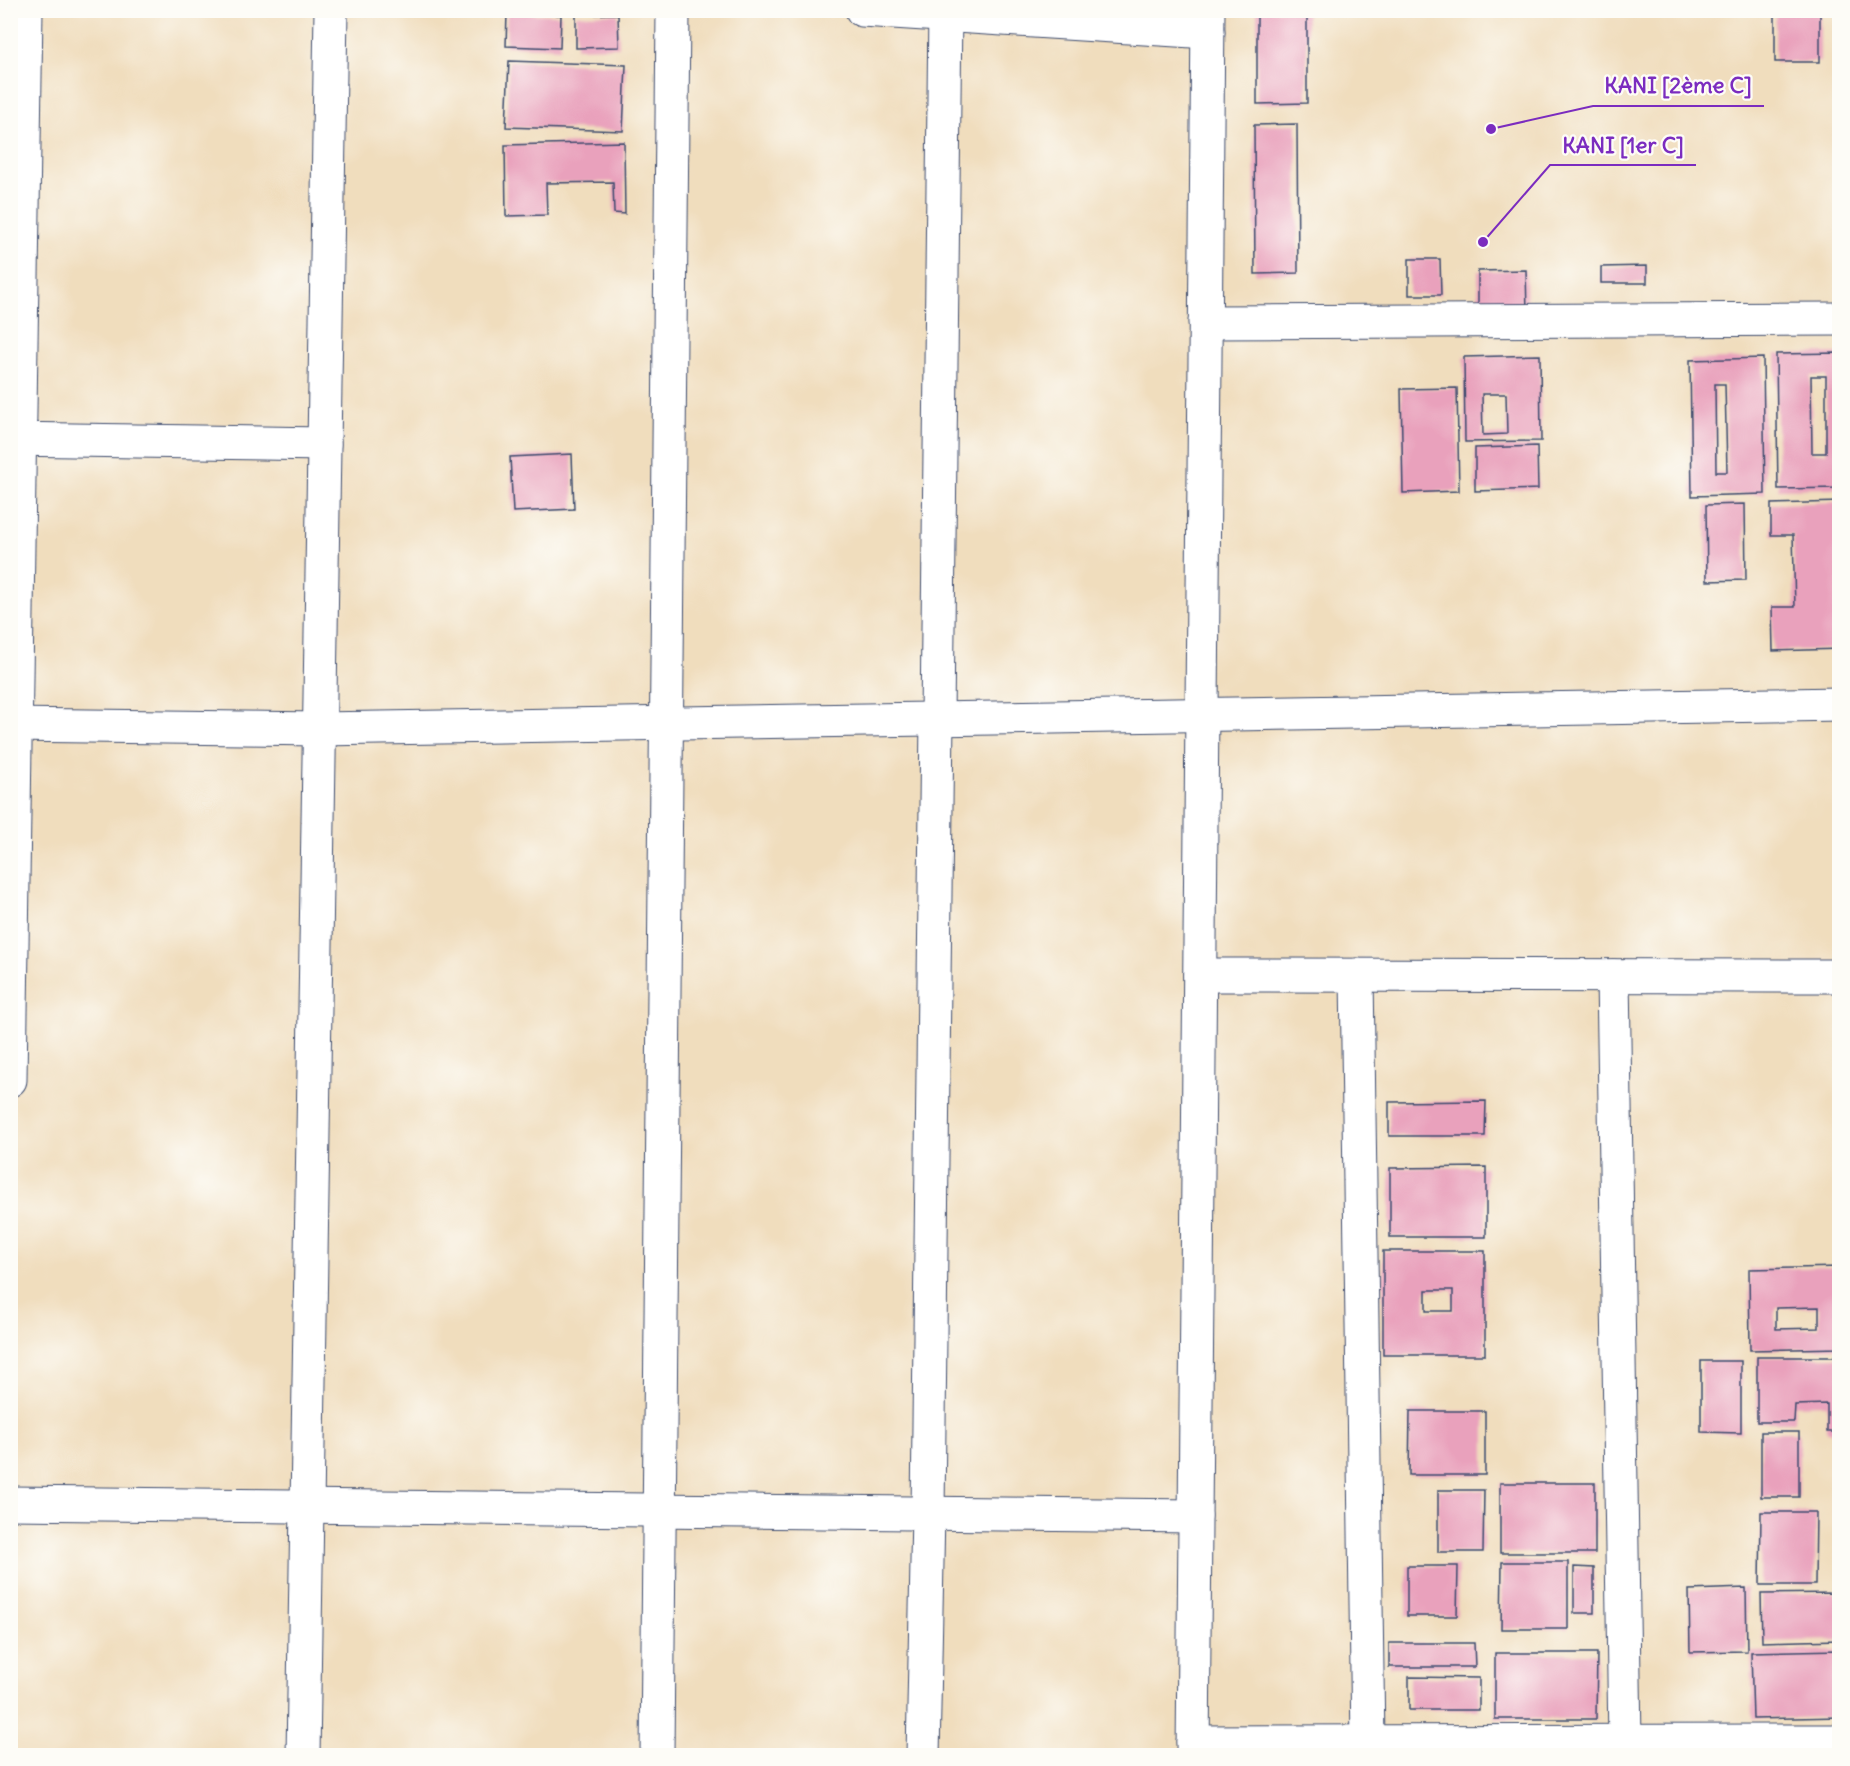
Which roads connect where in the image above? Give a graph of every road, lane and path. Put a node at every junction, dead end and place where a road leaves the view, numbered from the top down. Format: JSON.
{"nodes":[{"id":1,"x":26,"y":10,"type":"edge"},
{"id":2,"x":331,"y":10,"type":"edge"},
{"id":3,"x":673,"y":10,"type":"edge"},
{"id":4,"x":862,"y":10,"type":"edge"},
{"id":5,"x":945,"y":13,"type":"edge"},
{"id":6,"x":1208,"y":21,"type":"edge"},
{"id":7,"x":17,"y":166,"type":"edge"},
{"id":8,"x":1839,"y":320,"type":"edge"},
{"id":9,"x":1205,"y":322,"type":"junction"},
{"id":10,"x":15,"y":439,"type":"edge"},
{"id":11,"x":324,"y":444,"type":"junction"},
{"id":12,"x":1839,"y":704,"type":"edge"},
{"id":13,"x":1203,"y":715,"type":"junction"},
{"id":14,"x":938,"y":719,"type":"junction"},
{"id":15,"x":667,"y":723,"type":"junction"},
{"id":16,"x":13,"y":725,"type":"edge"},
{"id":17,"x":320,"y":729,"type":"junction"},
{"id":18,"x":1200,"y":975,"type":"junction"},
{"id":19,"x":1357,"y":975,"type":"junction"},
{"id":20,"x":1613,"y":976,"type":"junction"},
{"id":21,"x":1839,"y":976,"type":"edge"},
{"id":22,"x":10,"y":1080,"type":"edge"},
{"id":23,"x":10,"y":1503,"type":"edge"},
{"id":24,"x":307,"y":1506,"type":"junction"},
{"id":25,"x":660,"y":1510,"type":"junction"},
{"id":26,"x":928,"y":1513,"type":"junction"},
{"id":27,"x":1195,"y":1516,"type":"junction"},
{"id":28,"x":1625,"y":1741,"type":"junction"},
{"id":29,"x":1839,"y":1741,"type":"edge"},
{"id":30,"x":1368,"y":1742,"type":"junction"},
{"id":31,"x":1193,"y":1749,"type":"edge"},
{"id":32,"x":303,"y":1755,"type":"edge"},
{"id":33,"x":657,"y":1755,"type":"edge"},
{"id":34,"x":923,"y":1755,"type":"edge"}],
"edges":[{"from":1,"to":7,"type":"street"},
{"from":2,"to":11,"type":"street"},
{"from":3,"to":15,"type":"street"},
{"from":4,"to":5,"type":"street"},
{"from":5,"to":6,"type":"street"},
{"from":5,"to":14,"type":"street"},
{"from":6,"to":9,"type":"street"},
{"from":7,"to":10,"type":"street"},
{"from":8,"to":9,"type":"street"},
{"from":9,"to":13,"type":"street"},
{"from":10,"to":11,"type":"street"},
{"from":10,"to":16,"type":"street"},
{"from":11,"to":17,"type":"street"},
{"from":12,"to":13,"type":"street"},
{"from":13,"to":14,"type":"street"},
{"from":13,"to":18,"type":"street"},
{"from":14,"to":15,"type":"street"},
{"from":14,"to":26,"type":"street"},
{"from":15,"to":17,"type":"street"},
{"from":15,"to":25,"type":"street"},
{"from":16,"to":17,"type":"street"},
{"from":16,"to":22,"type":"street"},
{"from":17,"to":24,"type":"street"},
{"from":18,"to":19,"type":"street"},
{"from":18,"to":27,"type":"street"},
{"from":19,"to":20,"type":"street"},
{"from":19,"to":30,"type":"street"},
{"from":20,"to":21,"type":"street"},
{"from":20,"to":28,"type":"street"},
{"from":23,"to":24,"type":"street"},
{"from":24,"to":25,"type":"street"},
{"from":24,"to":32,"type":"street"},
{"from":25,"to":26,"type":"street"},
{"from":25,"to":33,"type":"street"},
{"from":26,"to":27,"type":"street"},
{"from":26,"to":34,"type":"street"},
{"from":27,"to":31,"type":"street"},
{"from":28,"to":29,"type":"street"},
{"from":28,"to":30,"type":"street"},
{"from":30,"to":31,"type":"street"}]}
